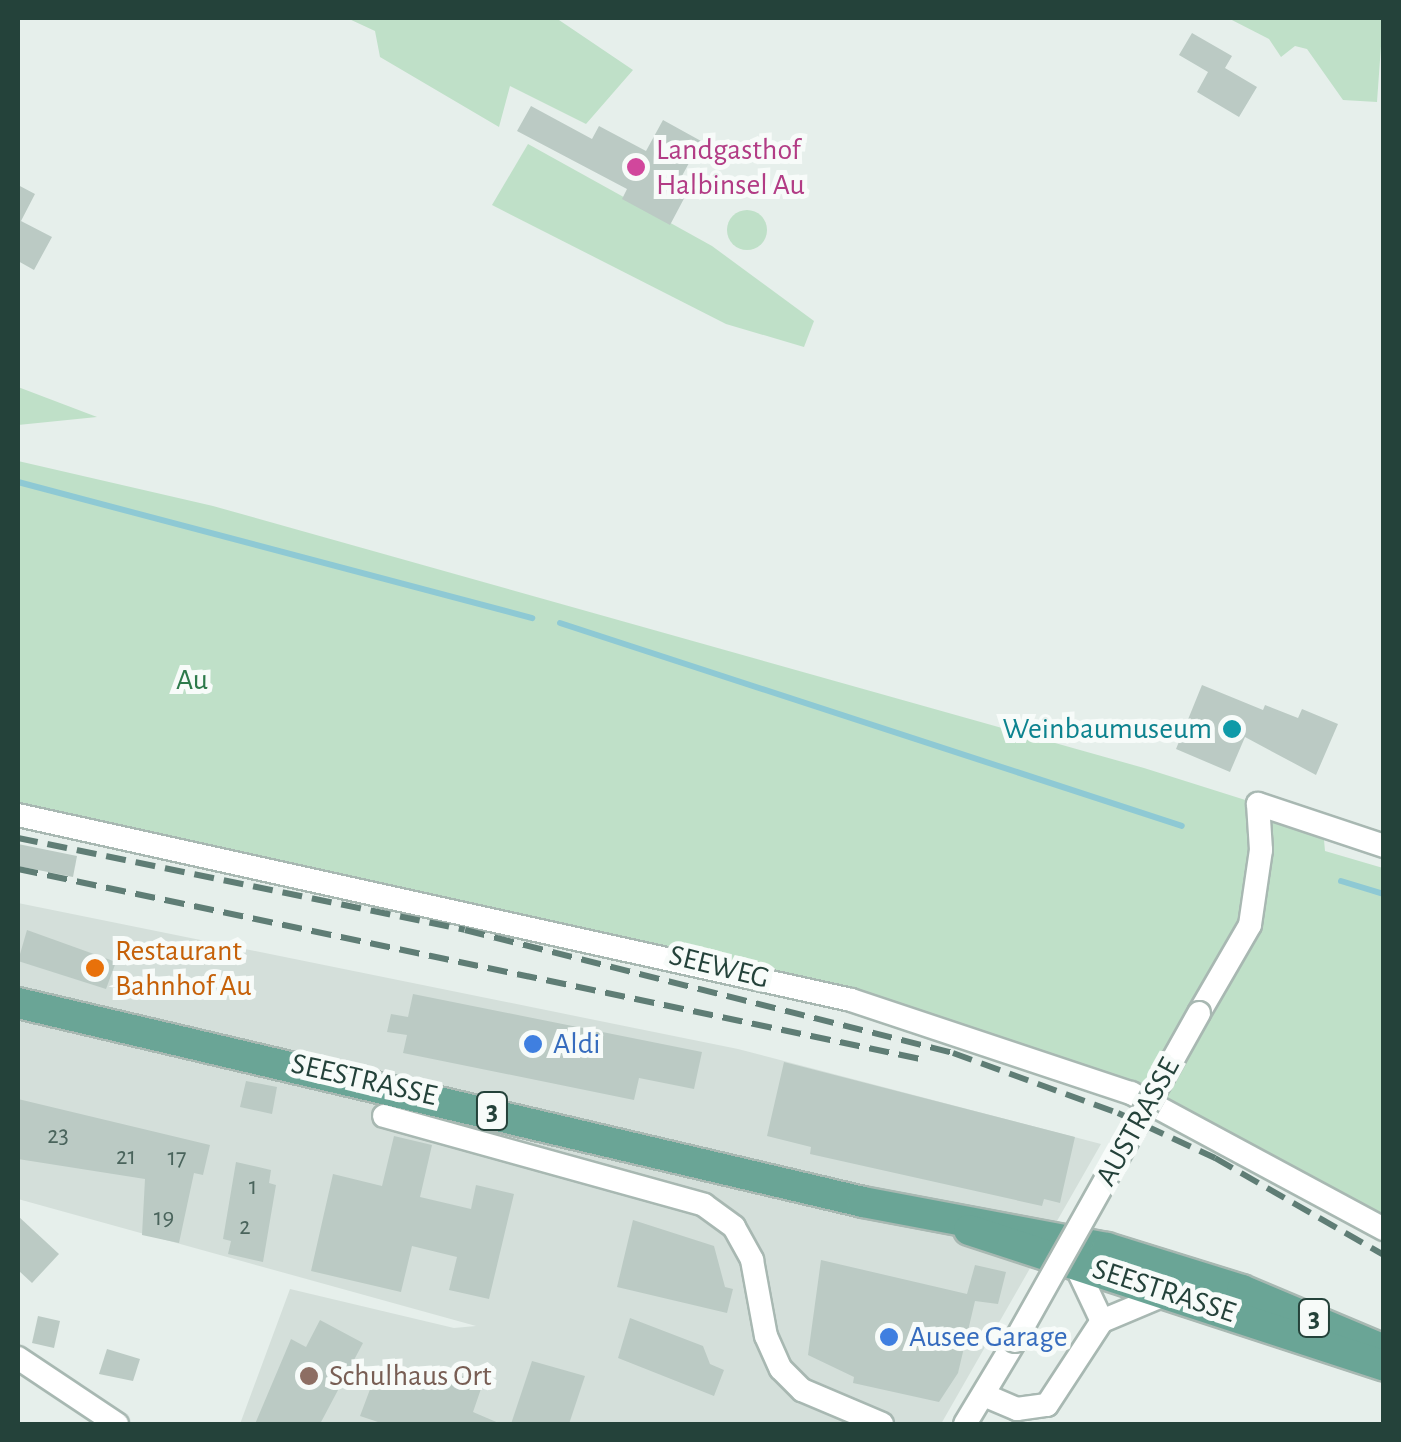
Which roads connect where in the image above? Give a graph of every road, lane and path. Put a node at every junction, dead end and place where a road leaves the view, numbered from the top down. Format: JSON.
{"nodes":[{"id":1,"x":18,"y":815,"type":"edge"},
{"id":2,"x":1384,"y":846,"type":"edge"},
{"id":3,"x":18,"y":1003,"type":"edge"},
{"id":4,"x":384,"y":1116,"type":"dead end"},
{"id":5,"x":943,"y":1220,"type":"junction"},
{"id":6,"x":1384,"y":1228,"type":"edge"},
{"id":7,"x":1073,"y":1262,"type":"junction"},
{"id":8,"x":1173,"y":1294,"type":"junction"},
{"id":9,"x":1102,"y":1321,"type":"junction"},
{"id":10,"x":1384,"y":1350,"type":"edge"},
{"id":11,"x":18,"y":1358,"type":"edge"},
{"id":12,"x":1384,"y":1366,"type":"edge"},
{"id":13,"x":984,"y":1395,"type":"junction"},
{"id":14,"x":117,"y":1424,"type":"edge"},
{"id":15,"x":882,"y":1424,"type":"edge"},
{"id":16,"x":965,"y":1424,"type":"edge"}],
"edges":[{"from":1,"to":6,"type":"street","name":"SEEWEG"},
{"from":2,"to":13,"type":"street","name":"AUSTRASSE","bridge":true},
{"from":3,"to":5,"type":"main road","name":"SEESTRASSE","number":"3"},
{"from":4,"to":15,"type":"street"},
{"from":5,"to":7,"type":"main road","name":"SEESTRASSE","number":"3"},
{"from":5,"to":10,"type":"main road","name":"SEESTRASSE","number":"3"},
{"from":7,"to":8,"type":"main road","name":"SEESTRASSE","number":"3"},
{"from":7,"to":9,"type":"street"},
{"from":8,"to":9,"type":"street"},
{"from":8,"to":12,"type":"main road","name":"SEESTRASSE","number":"3"},
{"from":9,"to":13,"type":"street"},
{"from":11,"to":14,"type":"street"},
{"from":13,"to":16,"type":"street","name":"AUSTRASSE"}]}
